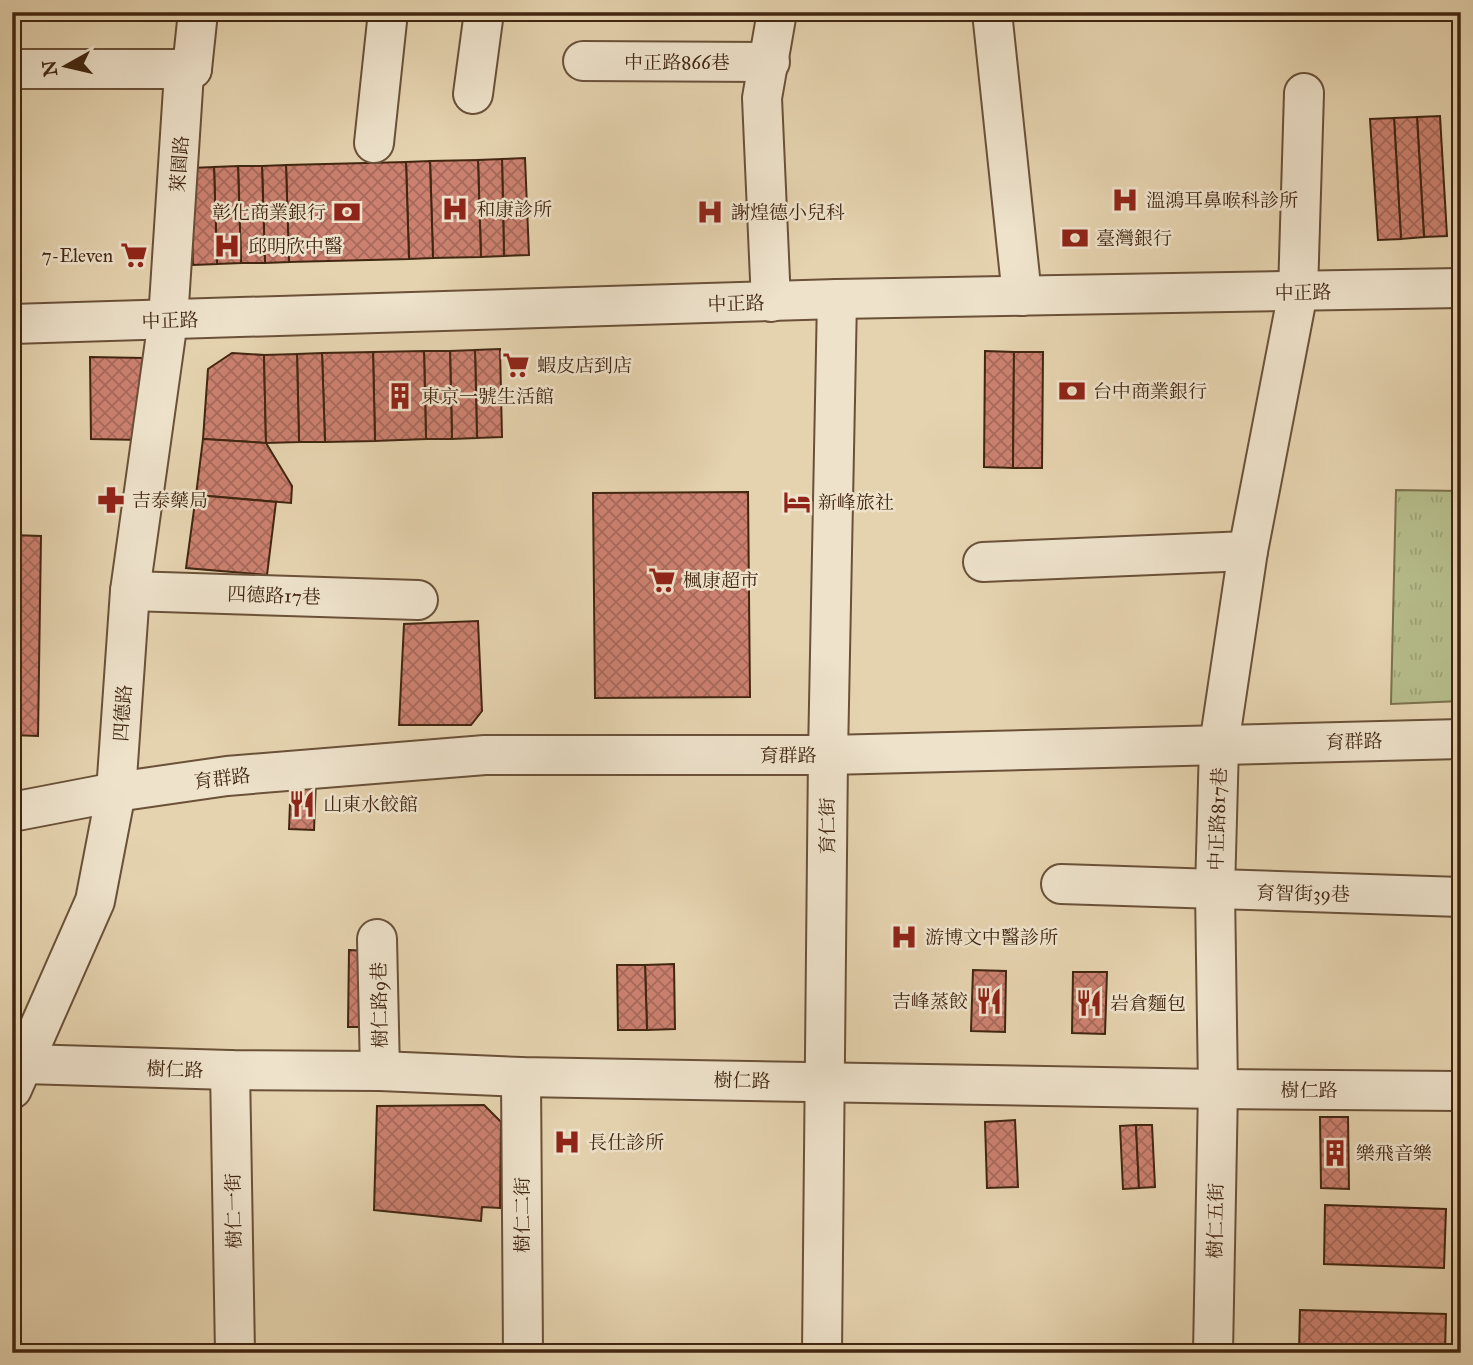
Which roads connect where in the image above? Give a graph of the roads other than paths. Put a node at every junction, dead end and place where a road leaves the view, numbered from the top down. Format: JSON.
{"nodes":[{"id":1,"x":198,"y":12,"type":"edge"},
{"id":2,"x":388,"y":12,"type":"edge"},
{"id":3,"x":484,"y":12,"type":"edge"},
{"id":4,"x":777,"y":12,"type":"edge"},
{"id":5,"x":992,"y":12,"type":"edge"},
{"id":6,"x":583,"y":61,"type":"dead end"},
{"id":7,"x":770,"y":62,"type":"junction"},
{"id":8,"x":12,"y":69,"type":"edge"},
{"id":9,"x":192,"y":69,"type":"junction"},
{"id":10,"x":1304,"y":93,"type":"dead end"},
{"id":11,"x":473,"y":94,"type":"dead end"},
{"id":12,"x":374,"y":143,"type":"dead end"},
{"id":13,"x":1461,"y":288,"type":"edge"},
{"id":14,"x":1298,"y":292,"type":"junction"},
{"id":15,"x":1022,"y":296,"type":"junction"},
{"id":16,"x":836,"y":299,"type":"junction"},
{"id":17,"x":771,"y":302,"type":"junction"},
{"id":18,"x":169,"y":320,"type":"junction"},
{"id":19,"x":12,"y":324,"type":"edge"},
{"id":20,"x":1248,"y":551,"type":"junction"},
{"id":21,"x":983,"y":562,"type":"dead end"},
{"id":22,"x":130,"y":591,"type":"junction"},
{"id":23,"x":418,"y":600,"type":"dead end"},
{"id":24,"x":1461,"y":739,"type":"edge"},
{"id":25,"x":1219,"y":745,"type":"junction"},
{"id":26,"x":828,"y":755,"type":"junction"},
{"id":27,"x":116,"y":792,"type":"junction"},
{"id":28,"x":12,"y":812,"type":"edge"},
{"id":29,"x":1061,"y":884,"type":"dead end"},
{"id":30,"x":1216,"y":891,"type":"junction"},
{"id":31,"x":1461,"y":897,"type":"edge"},
{"id":32,"x":377,"y":939,"type":"dead end"},
{"id":33,"x":230,"y":1070,"type":"junction"},
{"id":34,"x":380,"y":1071,"type":"junction"},
{"id":35,"x":18,"y":1077,"type":"edge"},
{"id":36,"x":522,"y":1077,"type":"junction"},
{"id":37,"x":826,"y":1082,"type":"junction"},
{"id":38,"x":1218,"y":1089,"type":"junction"},
{"id":39,"x":1461,"y":1091,"type":"edge"},
{"id":40,"x":235,"y":1353,"type":"edge"},
{"id":41,"x":523,"y":1353,"type":"edge"},
{"id":42,"x":822,"y":1353,"type":"edge"},
{"id":43,"x":1213,"y":1353,"type":"edge"}],
"edges":[{"from":1,"to":9,"type":"street","name":"萊園路"},
{"from":2,"to":12,"type":"street"},
{"from":3,"to":11,"type":"street"},
{"from":4,"to":7,"type":"street"},
{"from":5,"to":15,"type":"street"},
{"from":6,"to":7,"type":"street","name":"中正路866巷"},
{"from":7,"to":17,"type":"street"},
{"from":8,"to":9,"type":"street"},
{"from":9,"to":18,"type":"street","name":"萊園路"},
{"from":10,"to":14,"type":"street","name":"中正路817巷"},
{"from":13,"to":14,"type":"street","name":"中正路"},
{"from":14,"to":15,"type":"street","name":"中正路"},
{"from":14,"to":20,"type":"street","name":"中正路817巷"},
{"from":15,"to":16,"type":"street","name":"中正路"},
{"from":16,"to":17,"type":"street","name":"中正路"},
{"from":16,"to":26,"type":"street","name":"育仁街"},
{"from":17,"to":18,"type":"street","name":"中正路"},
{"from":18,"to":19,"type":"street","name":"中正路"},
{"from":18,"to":22,"type":"street","name":"四德路"},
{"from":20,"to":21,"type":"street"},
{"from":20,"to":25,"type":"street","name":"中正路817巷"},
{"from":22,"to":23,"type":"street","name":"四德路17巷"},
{"from":22,"to":27,"type":"street","name":"四德路"},
{"from":24,"to":25,"type":"street","name":"育群路"},
{"from":25,"to":26,"type":"street","name":"育群路"},
{"from":25,"to":30,"type":"street","name":"中正路817巷"},
{"from":26,"to":27,"type":"street","name":"育群路"},
{"from":26,"to":37,"type":"street","name":"育仁街"},
{"from":27,"to":28,"type":"street","name":"育群路"},
{"from":27,"to":35,"type":"street","name":"四德路"},
{"from":29,"to":30,"type":"street","name":"育智街39巷"},
{"from":30,"to":31,"type":"street","name":"育智街39巷"},
{"from":30,"to":38,"type":"street","name":"中正路817巷"},
{"from":32,"to":34,"type":"street","name":"樹仁路9巷"},
{"from":33,"to":34,"type":"street","name":"樹仁路"},
{"from":33,"to":35,"type":"street","name":"樹仁路"},
{"from":33,"to":40,"type":"street","name":"樹仁一街"},
{"from":34,"to":36,"type":"street","name":"樹仁路"},
{"from":36,"to":37,"type":"street","name":"樹仁路"},
{"from":36,"to":41,"type":"street","name":"樹仁二街"},
{"from":37,"to":38,"type":"street","name":"樹仁路"},
{"from":37,"to":42,"type":"street","name":"育仁街"},
{"from":38,"to":39,"type":"street","name":"樹仁路"},
{"from":38,"to":43,"type":"street","name":"樹仁五街"}]}
